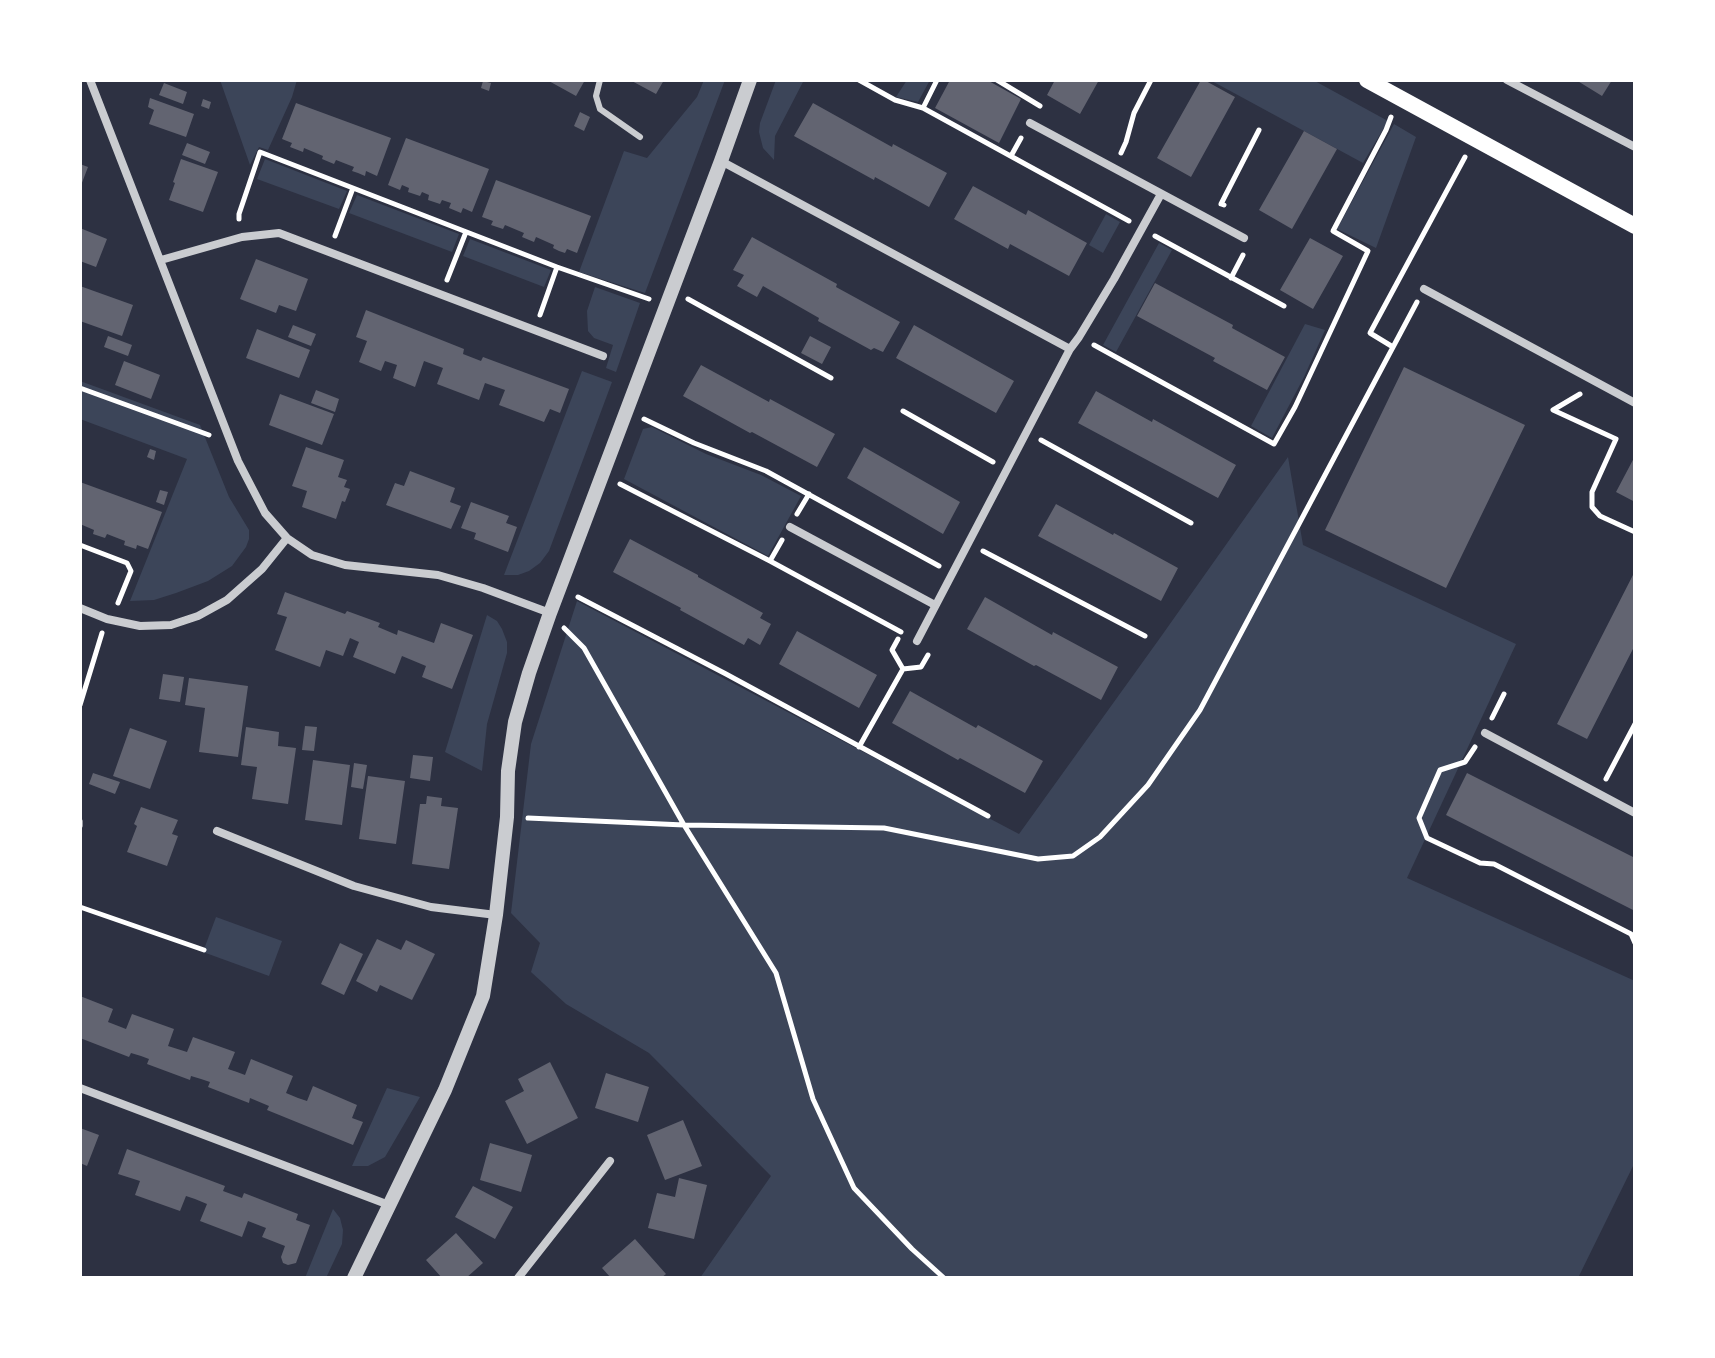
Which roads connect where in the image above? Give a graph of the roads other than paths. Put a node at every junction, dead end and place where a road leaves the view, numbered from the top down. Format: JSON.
{"nodes":[{"id":1,"x":90,"y":80,"type":"edge"},
{"id":2,"x":600,"y":80,"type":"edge"},
{"id":3,"x":750,"y":80,"type":"edge"},
{"id":4,"x":1367,"y":80,"type":"edge"},
{"id":5,"x":1507,"y":80,"type":"edge"},
{"id":6,"x":1030,"y":123,"type":"dead end"},
{"id":7,"x":640,"y":137,"type":"dead end"},
{"id":8,"x":1635,"y":147,"type":"edge"},
{"id":9,"x":721,"y":161,"type":"junction"},
{"id":10,"x":1161,"y":194,"type":"junction"},
{"id":11,"x":1635,"y":226,"type":"edge"},
{"id":12,"x":1244,"y":238,"type":"dead end"},
{"id":13,"x":161,"y":260,"type":"junction"},
{"id":14,"x":1424,"y":289,"type":"road end"},
{"id":15,"x":1070,"y":349,"type":"junction"},
{"id":16,"x":603,"y":356,"type":"dead end"},
{"id":17,"x":1635,"y":403,"type":"edge"},
{"id":18,"x":790,"y":527,"type":"dead end"},
{"id":19,"x":287,"y":538,"type":"junction"},
{"id":20,"x":935,"y":605,"type":"junction"},
{"id":21,"x":80,"y":608,"type":"edge"},
{"id":22,"x":550,"y":613,"type":"junction"},
{"id":23,"x":917,"y":641,"type":"road end"},
{"id":24,"x":1485,"y":733,"type":"road end"},
{"id":25,"x":1635,"y":813,"type":"edge"},
{"id":26,"x":217,"y":831,"type":"dead end"},
{"id":27,"x":496,"y":915,"type":"junction"},
{"id":28,"x":80,"y":1088,"type":"edge"},
{"id":29,"x":610,"y":1161,"type":"dead end"},
{"id":30,"x":389,"y":1205,"type":"junction"},
{"id":31,"x":354,"y":1278,"type":"edge"},
{"id":32,"x":518,"y":1278,"type":"edge"}],
"edges":[{"from":1,"to":13,"type":"street"},
{"from":2,"to":7,"type":"lane"},
{"from":3,"to":9,"type":"street"},
{"from":4,"to":11,"type":"main road"},
{"from":5,"to":8,"type":"street"},
{"from":6,"to":10,"type":"street"},
{"from":9,"to":15,"type":"street"},
{"from":9,"to":22,"type":"street"},
{"from":10,"to":12,"type":"street"},
{"from":10,"to":15,"type":"street"},
{"from":13,"to":16,"type":"street"},
{"from":13,"to":19,"type":"street"},
{"from":14,"to":17,"type":"street"},
{"from":15,"to":20,"type":"street"},
{"from":18,"to":20,"type":"street"},
{"from":19,"to":21,"type":"street"},
{"from":19,"to":22,"type":"street"},
{"from":20,"to":23,"type":"street"},
{"from":22,"to":27,"type":"street"},
{"from":24,"to":25,"type":"street"},
{"from":26,"to":27,"type":"street"},
{"from":27,"to":30,"type":"street"},
{"from":28,"to":30,"type":"street"},
{"from":29,"to":32,"type":"street"},
{"from":30,"to":31,"type":"street"}]}
